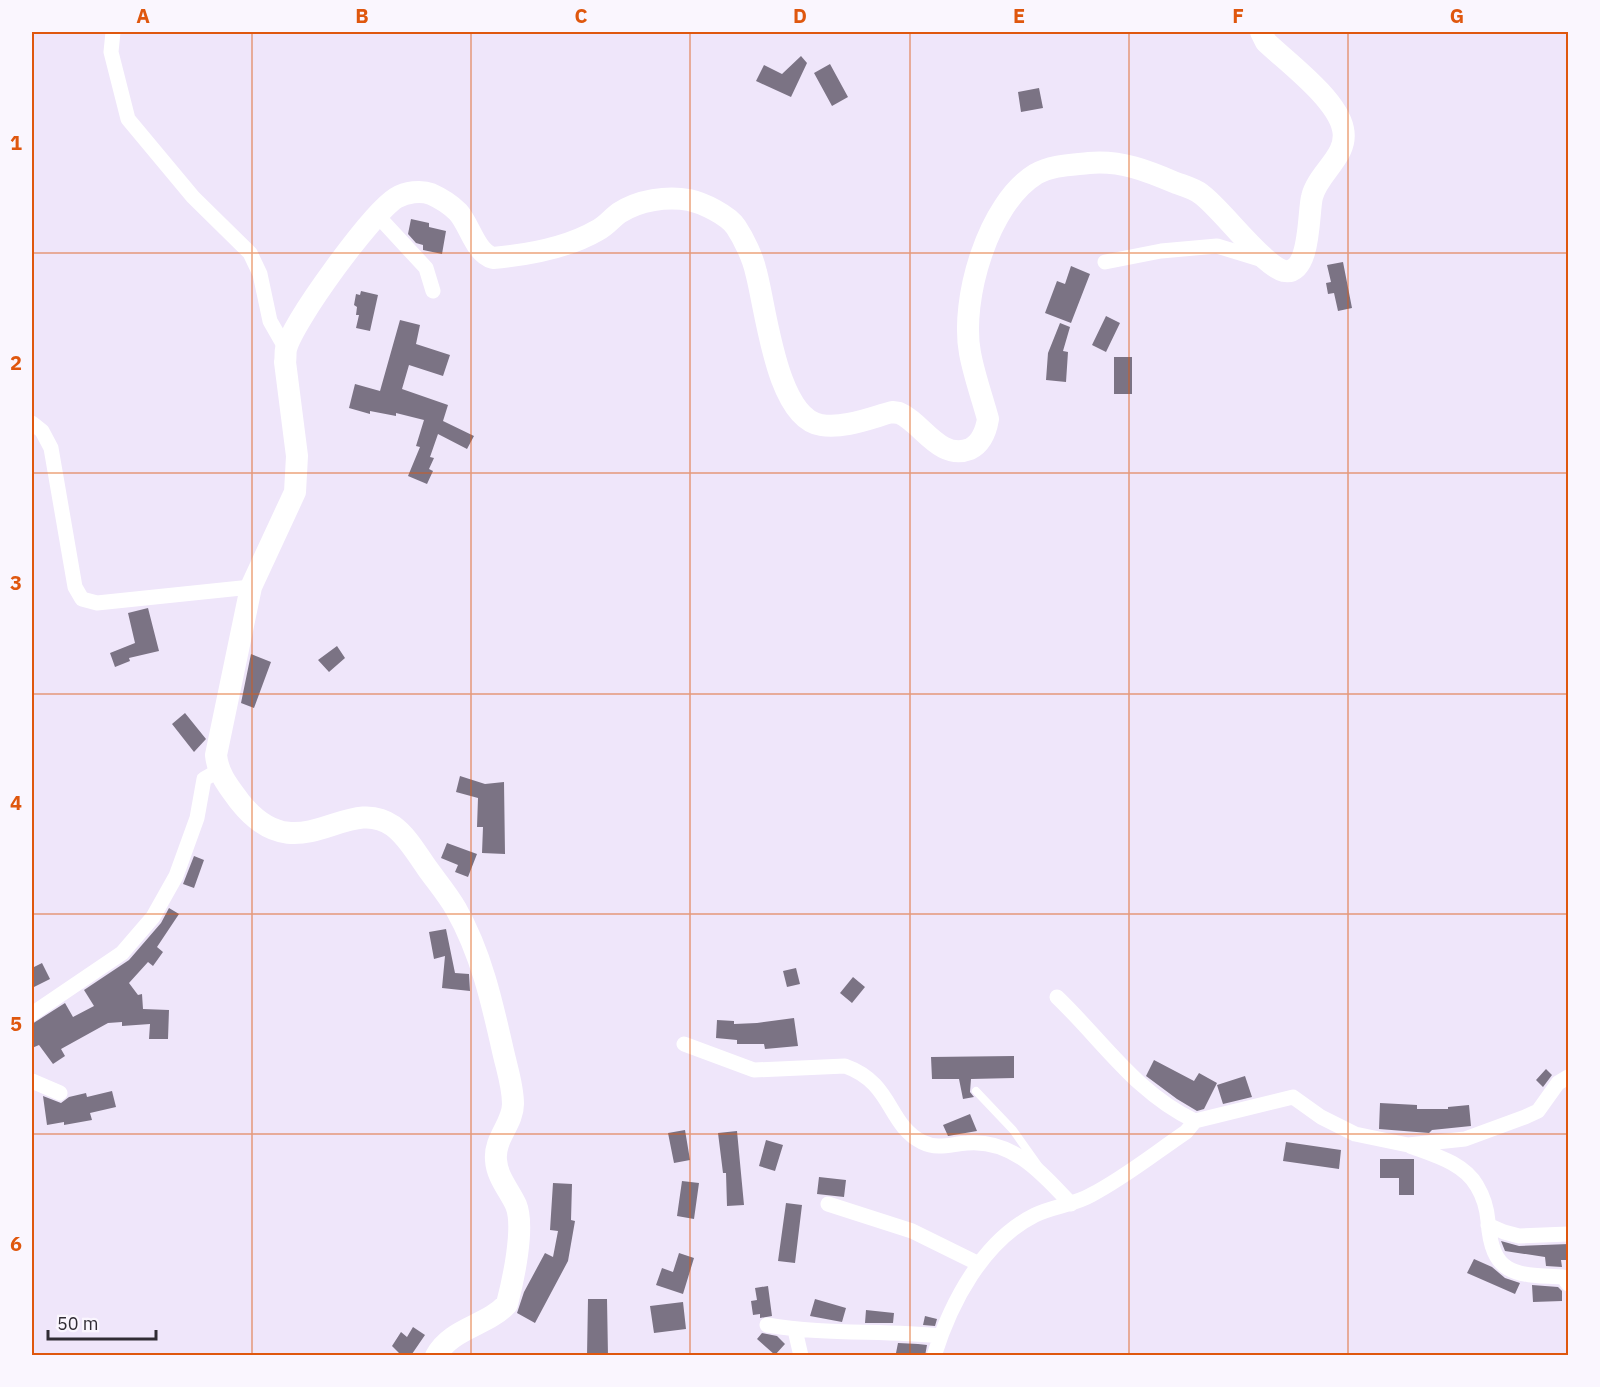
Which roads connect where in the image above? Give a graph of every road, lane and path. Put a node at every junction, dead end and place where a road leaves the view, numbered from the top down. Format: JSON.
{"nodes":[{"id":1,"x":1261,"y":32,"type":"edge"},
{"id":2,"x":109,"y":35,"type":"edge"},
{"id":3,"x":377,"y":214,"type":"junction"},
{"id":4,"x":1105,"y":262,"type":"dead end"},
{"id":5,"x":1271,"y":262,"type":"junction"},
{"id":6,"x":433,"y":291,"type":"dead end"},
{"id":7,"x":286,"y":349,"type":"junction"},
{"id":8,"x":32,"y":423,"type":"edge"},
{"id":9,"x":251,"y":587,"type":"junction"},
{"id":10,"x":218,"y":771,"type":"junction"},
{"id":11,"x":1057,"y":997,"type":"dead end"},
{"id":12,"x":32,"y":1014,"type":"edge"},
{"id":13,"x":684,"y":1044,"type":"dead end"},
{"id":14,"x":1569,"y":1077,"type":"edge"},
{"id":15,"x":32,"y":1081,"type":"edge"},
{"id":16,"x":976,"y":1091,"type":"dead end"},
{"id":17,"x":60,"y":1093,"type":"dead end"},
{"id":18,"x":1195,"y":1121,"type":"junction"},
{"id":19,"x":1408,"y":1145,"type":"junction"},
{"id":20,"x":1043,"y":1175,"type":"junction"},
{"id":21,"x":828,"y":1204,"type":"dead end"},
{"id":22,"x":1071,"y":1204,"type":"junction"},
{"id":23,"x":1488,"y":1225,"type":"junction"},
{"id":24,"x":1569,"y":1234,"type":"edge"},
{"id":25,"x":979,"y":1264,"type":"junction"},
{"id":26,"x":1569,"y":1284,"type":"edge"},
{"id":27,"x":767,"y":1325,"type":"dead end"},
{"id":28,"x":795,"y":1330,"type":"junction"},
{"id":29,"x":940,"y":1336,"type":"junction"},
{"id":30,"x":436,"y":1356,"type":"edge"},
{"id":31,"x":801,"y":1356,"type":"edge"},
{"id":32,"x":934,"y":1356,"type":"edge"}],
"edges":[{"from":1,"to":5,"type":"street"},
{"from":2,"to":7,"type":"street"},
{"from":3,"to":5,"type":"street"},
{"from":3,"to":6,"type":"street"},
{"from":3,"to":7,"type":"street"},
{"from":4,"to":5,"type":"street"},
{"from":7,"to":9,"type":"street"},
{"from":8,"to":9,"type":"street"},
{"from":9,"to":10,"type":"street"},
{"from":10,"to":12,"type":"street"},
{"from":10,"to":30,"type":"street"},
{"from":11,"to":18,"type":"street"},
{"from":13,"to":20,"type":"street"},
{"from":14,"to":19,"type":"street"},
{"from":15,"to":17,"type":"street"},
{"from":16,"to":20,"type":"lane"},
{"from":18,"to":19,"type":"street"},
{"from":18,"to":22,"type":"street"},
{"from":19,"to":23,"type":"street"},
{"from":20,"to":22,"type":"street"},
{"from":21,"to":25,"type":"street"},
{"from":22,"to":25,"type":"street"},
{"from":23,"to":24,"type":"street"},
{"from":23,"to":26,"type":"street"},
{"from":25,"to":29,"type":"street"},
{"from":27,"to":28,"type":"street"},
{"from":28,"to":29,"type":"street"},
{"from":28,"to":31,"type":"street"},
{"from":29,"to":32,"type":"street"}]}
